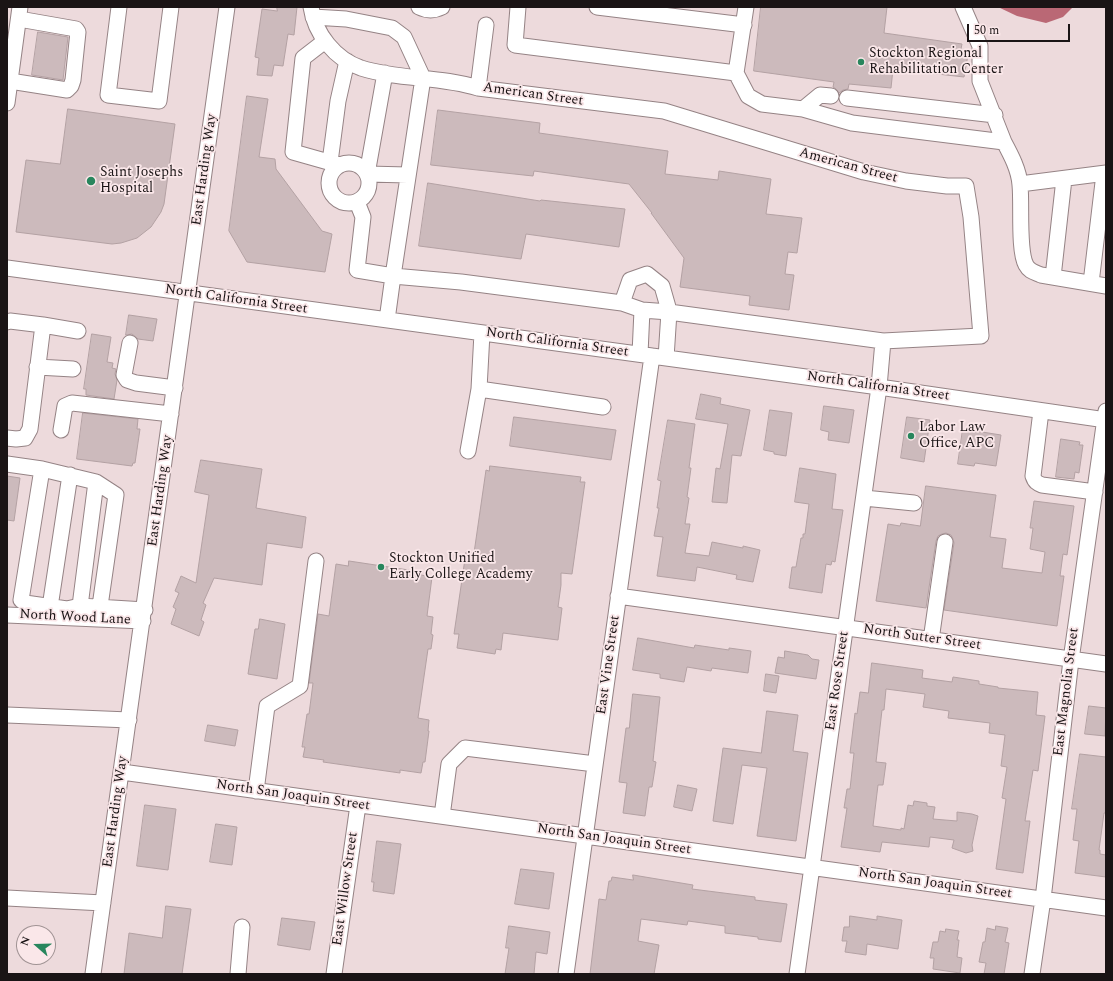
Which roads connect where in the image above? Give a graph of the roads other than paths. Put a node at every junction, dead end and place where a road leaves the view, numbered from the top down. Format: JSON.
{"nodes":[{"id":1,"x":119,"y":7,"type":"edge"},
{"id":2,"x":171,"y":7,"type":"edge"},
{"id":3,"x":227,"y":7,"type":"edge"},
{"id":4,"x":419,"y":7,"type":"edge"},
{"id":5,"x":442,"y":7,"type":"edge"},
{"id":6,"x":518,"y":7,"type":"edge"},
{"id":7,"x":597,"y":7,"type":"edge"},
{"id":8,"x":746,"y":7,"type":"edge"},
{"id":9,"x":963,"y":7,"type":"edge"},
{"id":10,"x":312,"y":12,"type":"edge"},
{"id":11,"x":673,"y":12,"type":"edge"},
{"id":12,"x":20,"y":13,"type":"edge"},
{"id":13,"x":486,"y":25,"type":"dead end"},
{"id":14,"x":744,"y":25,"type":"junction"},
{"id":15,"x":325,"y":41,"type":"junction"},
{"id":16,"x":10,"y":61,"type":"edge"},
{"id":17,"x":347,"y":61,"type":"junction"},
{"id":18,"x":385,"y":73,"type":"junction"},
{"id":19,"x":736,"y":73,"type":"junction"},
{"id":20,"x":423,"y":78,"type":"junction"},
{"id":21,"x":10,"y":80,"type":"junction"},
{"id":22,"x":478,"y":88,"type":"junction"},
{"id":23,"x":831,"y":96,"type":"dead end"},
{"id":24,"x":847,"y":98,"type":"dead end"},
{"id":25,"x":7,"y":103,"type":"edge"},
{"id":26,"x":803,"y":109,"type":"junction"},
{"id":27,"x":995,"y":115,"type":"junction"},
{"id":28,"x":1004,"y":142,"type":"junction"},
{"id":29,"x":335,"y":164,"type":"junction"},
{"id":30,"x":367,"y":174,"type":"junction"},
{"id":31,"x":1105,"y":174,"type":"edge"},
{"id":32,"x":408,"y":175,"type":"junction"},
{"id":33,"x":1064,"y":179,"type":"junction"},
{"id":34,"x":1020,"y":184,"type":"junction"},
{"id":35,"x":357,"y":202,"type":"junction"},
{"id":36,"x":7,"y":268,"type":"edge"},
{"id":37,"x":393,"y":276,"type":"junction"},
{"id":38,"x":1053,"y":277,"type":"junction"},
{"id":39,"x":1091,"y":283,"type":"junction"},
{"id":40,"x":1106,"y":286,"type":"edge"},
{"id":41,"x":188,"y":293,"type":"junction"},
{"id":42,"x":622,"y":303,"type":"junction"},
{"id":43,"x":642,"y":310,"type":"junction"},
{"id":44,"x":669,"y":312,"type":"junction"},
{"id":45,"x":387,"y":320,"type":"junction"},
{"id":46,"x":7,"y":322,"type":"edge"},
{"id":47,"x":43,"y":325,"type":"junction"},
{"id":48,"x":78,"y":331,"type":"dead end"},
{"id":49,"x":482,"y":333,"type":"junction"},
{"id":50,"x":882,"y":341,"type":"junction"},
{"id":51,"x":130,"y":343,"type":"dead end"},
{"id":52,"x":653,"y":356,"type":"junction"},
{"id":53,"x":38,"y":367,"type":"junction"},
{"id":54,"x":73,"y":369,"type":"dead end"},
{"id":55,"x":879,"y":387,"type":"junction"},
{"id":56,"x":175,"y":388,"type":"junction"},
{"id":57,"x":479,"y":389,"type":"junction"},
{"id":58,"x":603,"y":407,"type":"dead end"},
{"id":59,"x":1042,"y":411,"type":"junction"},
{"id":60,"x":171,"y":414,"type":"junction"},
{"id":61,"x":1106,"y":417,"type":"edge"},
{"id":62,"x":61,"y":430,"type":"dead end"},
{"id":63,"x":7,"y":438,"type":"edge"},
{"id":64,"x":468,"y":451,"type":"dead end"},
{"id":65,"x":7,"y":464,"type":"edge"},
{"id":66,"x":42,"y":469,"type":"junction"},
{"id":67,"x":70,"y":475,"type":"junction"},
{"id":68,"x":96,"y":482,"type":"junction"},
{"id":69,"x":1095,"y":492,"type":"junction"},
{"id":70,"x":864,"y":498,"type":"junction"},
{"id":71,"x":914,"y":503,"type":"dead end"},
{"id":72,"x":946,"y":542,"type":"dead end"},
{"id":73,"x":316,"y":561,"type":"dead end"},
{"id":74,"x":618,"y":596,"type":"junction"},
{"id":75,"x":80,"y":606,"type":"junction"},
{"id":76,"x":100,"y":606,"type":"junction"},
{"id":77,"x":50,"y":607,"type":"junction"},
{"id":78,"x":7,"y":615,"type":"edge"},
{"id":79,"x":144,"y":616,"type":"junction"},
{"id":80,"x":845,"y":628,"type":"junction"},
{"id":81,"x":931,"y":640,"type":"junction"},
{"id":82,"x":1071,"y":660,"type":"junction"},
{"id":83,"x":1106,"y":664,"type":"edge"},
{"id":84,"x":7,"y":715,"type":"edge"},
{"id":85,"x":129,"y":720,"type":"junction"},
{"id":86,"x":595,"y":764,"type":"junction"},
{"id":87,"x":122,"y":772,"type":"junction"},
{"id":88,"x":256,"y":791,"type":"junction"},
{"id":89,"x":358,"y":805,"type":"junction"},
{"id":90,"x":442,"y":816,"type":"junction"},
{"id":91,"x":585,"y":836,"type":"junction"},
{"id":92,"x":812,"y":867,"type":"junction"},
{"id":93,"x":7,"y":898,"type":"edge"},
{"id":94,"x":1043,"y":899,"type":"junction"},
{"id":95,"x":103,"y":903,"type":"junction"},
{"id":96,"x":1106,"y":908,"type":"edge"},
{"id":97,"x":242,"y":927,"type":"dead end"},
{"id":98,"x":93,"y":974,"type":"edge"},
{"id":99,"x":238,"y":974,"type":"edge"},
{"id":100,"x":334,"y":974,"type":"edge"},
{"id":101,"x":566,"y":974,"type":"edge"},
{"id":102,"x":797,"y":974,"type":"edge"},
{"id":103,"x":1032,"y":974,"type":"edge"}],
"edges":[{"from":1,"to":2,"type":"street"},
{"from":3,"to":41,"type":"street","name":"East Harding Way"},
{"from":4,"to":5,"type":"street"},
{"from":6,"to":19,"type":"street"},
{"from":7,"to":11,"type":"street"},
{"from":8,"to":14,"type":"street"},
{"from":9,"to":27,"type":"street"},
{"from":10,"to":15,"type":"street"},
{"from":10,"to":20,"type":"street"},
{"from":11,"to":14,"type":"street"},
{"from":12,"to":16,"type":"street"},
{"from":12,"to":21,"type":"street"},
{"from":13,"to":22,"type":"street"},
{"from":14,"to":19,"type":"street"},
{"from":15,"to":17,"type":"street","name":"American Street"},
{"from":15,"to":29,"type":"street"},
{"from":16,"to":21,"type":"street"},
{"from":17,"to":18,"type":"street","name":"American Street"},
{"from":17,"to":29,"type":"street"},
{"from":18,"to":20,"type":"street","name":"American Street"},
{"from":18,"to":30,"type":"street"},
{"from":19,"to":26,"type":"street"},
{"from":20,"to":22,"type":"street","name":"American Street"},
{"from":20,"to":32,"type":"street"},
{"from":21,"to":25,"type":"street"},
{"from":22,"to":50,"type":"street","name":"American Street"},
{"from":23,"to":26,"type":"street"},
{"from":24,"to":27,"type":"street"},
{"from":26,"to":28,"type":"street"},
{"from":27,"to":28,"type":"street"},
{"from":28,"to":34,"type":"street"},
{"from":29,"to":30,"type":"street"},
{"from":29,"to":35,"type":"street"},
{"from":30,"to":32,"type":"street"},
{"from":30,"to":35,"type":"street"},
{"from":31,"to":33,"type":"street"},
{"from":31,"to":39,"type":"street"},
{"from":32,"to":37,"type":"street"},
{"from":33,"to":34,"type":"street"},
{"from":33,"to":38,"type":"street"},
{"from":34,"to":38,"type":"street"},
{"from":35,"to":37,"type":"street","name":"American Street"},
{"from":36,"to":41,"type":"street","name":"North California Street"},
{"from":37,"to":42,"type":"street","name":"American Street"},
{"from":37,"to":45,"type":"street"},
{"from":38,"to":39,"type":"street"},
{"from":39,"to":40,"type":"street"},
{"from":41,"to":45,"type":"street","name":"North California Street"},
{"from":41,"to":56,"type":"street","name":"East Harding Way"},
{"from":42,"to":43,"type":"street","name":"American Street"},
{"from":42,"to":44,"type":"street"},
{"from":43,"to":44,"type":"street","name":"American Street"},
{"from":43,"to":52,"type":"street"},
{"from":44,"to":50,"type":"street","name":"American Street"},
{"from":44,"to":52,"type":"street"},
{"from":45,"to":49,"type":"street","name":"North California Street"},
{"from":46,"to":47,"type":"street"},
{"from":47,"to":48,"type":"street"},
{"from":47,"to":53,"type":"street"},
{"from":49,"to":52,"type":"street","name":"North California Street"},
{"from":49,"to":57,"type":"street"},
{"from":50,"to":55,"type":"street","name":"East Rose Street"},
{"from":51,"to":56,"type":"street"},
{"from":52,"to":55,"type":"street","name":"North California Street"},
{"from":52,"to":74,"type":"street","name":"East Vine Street"},
{"from":53,"to":54,"type":"street"},
{"from":53,"to":63,"type":"street"},
{"from":55,"to":59,"type":"street","name":"North California Street"},
{"from":55,"to":70,"type":"street","name":"East Rose Street"},
{"from":56,"to":60,"type":"street","name":"East Harding Way"},
{"from":57,"to":58,"type":"street"},
{"from":57,"to":64,"type":"street"},
{"from":59,"to":61,"type":"street","name":"North California Street"},
{"from":59,"to":69,"type":"street"},
{"from":60,"to":62,"type":"street"},
{"from":60,"to":79,"type":"street","name":"East Harding Way"},
{"from":61,"to":69,"type":"street","name":"East Magnolia Street"},
{"from":65,"to":66,"type":"street"},
{"from":66,"to":67,"type":"street"},
{"from":66,"to":77,"type":"street"},
{"from":67,"to":68,"type":"street"},
{"from":67,"to":77,"type":"street"},
{"from":68,"to":75,"type":"street"},
{"from":68,"to":76,"type":"street"},
{"from":69,"to":82,"type":"street","name":"East Magnolia Street"},
{"from":70,"to":71,"type":"street"},
{"from":70,"to":80,"type":"street","name":"East Rose Street"},
{"from":72,"to":81,"type":"street"},
{"from":73,"to":88,"type":"street"},
{"from":74,"to":80,"type":"street","name":"North Sutter Street"},
{"from":74,"to":86,"type":"street","name":"East Vine Street"},
{"from":75,"to":76,"type":"street"},
{"from":75,"to":77,"type":"street"},
{"from":76,"to":79,"type":"street"},
{"from":78,"to":79,"type":"street","name":"North Wood Lane"},
{"from":79,"to":85,"type":"street","name":"East Harding Way"},
{"from":80,"to":81,"type":"street","name":"North Sutter Street"},
{"from":80,"to":92,"type":"street","name":"East Rose Street"},
{"from":81,"to":82,"type":"street","name":"North Sutter Street"},
{"from":82,"to":83,"type":"street","name":"North Sutter Street"},
{"from":82,"to":94,"type":"street","name":"East Magnolia Street"},
{"from":84,"to":85,"type":"street"},
{"from":85,"to":87,"type":"street","name":"East Harding Way"},
{"from":86,"to":90,"type":"street"},
{"from":86,"to":91,"type":"street","name":"East Vine Street"},
{"from":87,"to":88,"type":"street","name":"North San Joaquin Street"},
{"from":87,"to":95,"type":"street","name":"East Harding Way"},
{"from":88,"to":89,"type":"street","name":"North San Joaquin Street"},
{"from":89,"to":90,"type":"street","name":"North San Joaquin Street"},
{"from":89,"to":100,"type":"street","name":"East Willow Street"},
{"from":90,"to":91,"type":"street","name":"North San Joaquin Street"},
{"from":91,"to":92,"type":"street","name":"North San Joaquin Street"},
{"from":91,"to":101,"type":"street","name":"East Vine Street"},
{"from":92,"to":94,"type":"street","name":"North San Joaquin Street"},
{"from":92,"to":102,"type":"street","name":"East Rose Street"},
{"from":93,"to":95,"type":"street"},
{"from":94,"to":96,"type":"street","name":"North San Joaquin Street"},
{"from":94,"to":103,"type":"street","name":"East Magnolia Street"},
{"from":95,"to":98,"type":"street","name":"East Harding Way"},
{"from":97,"to":99,"type":"street"}]}
